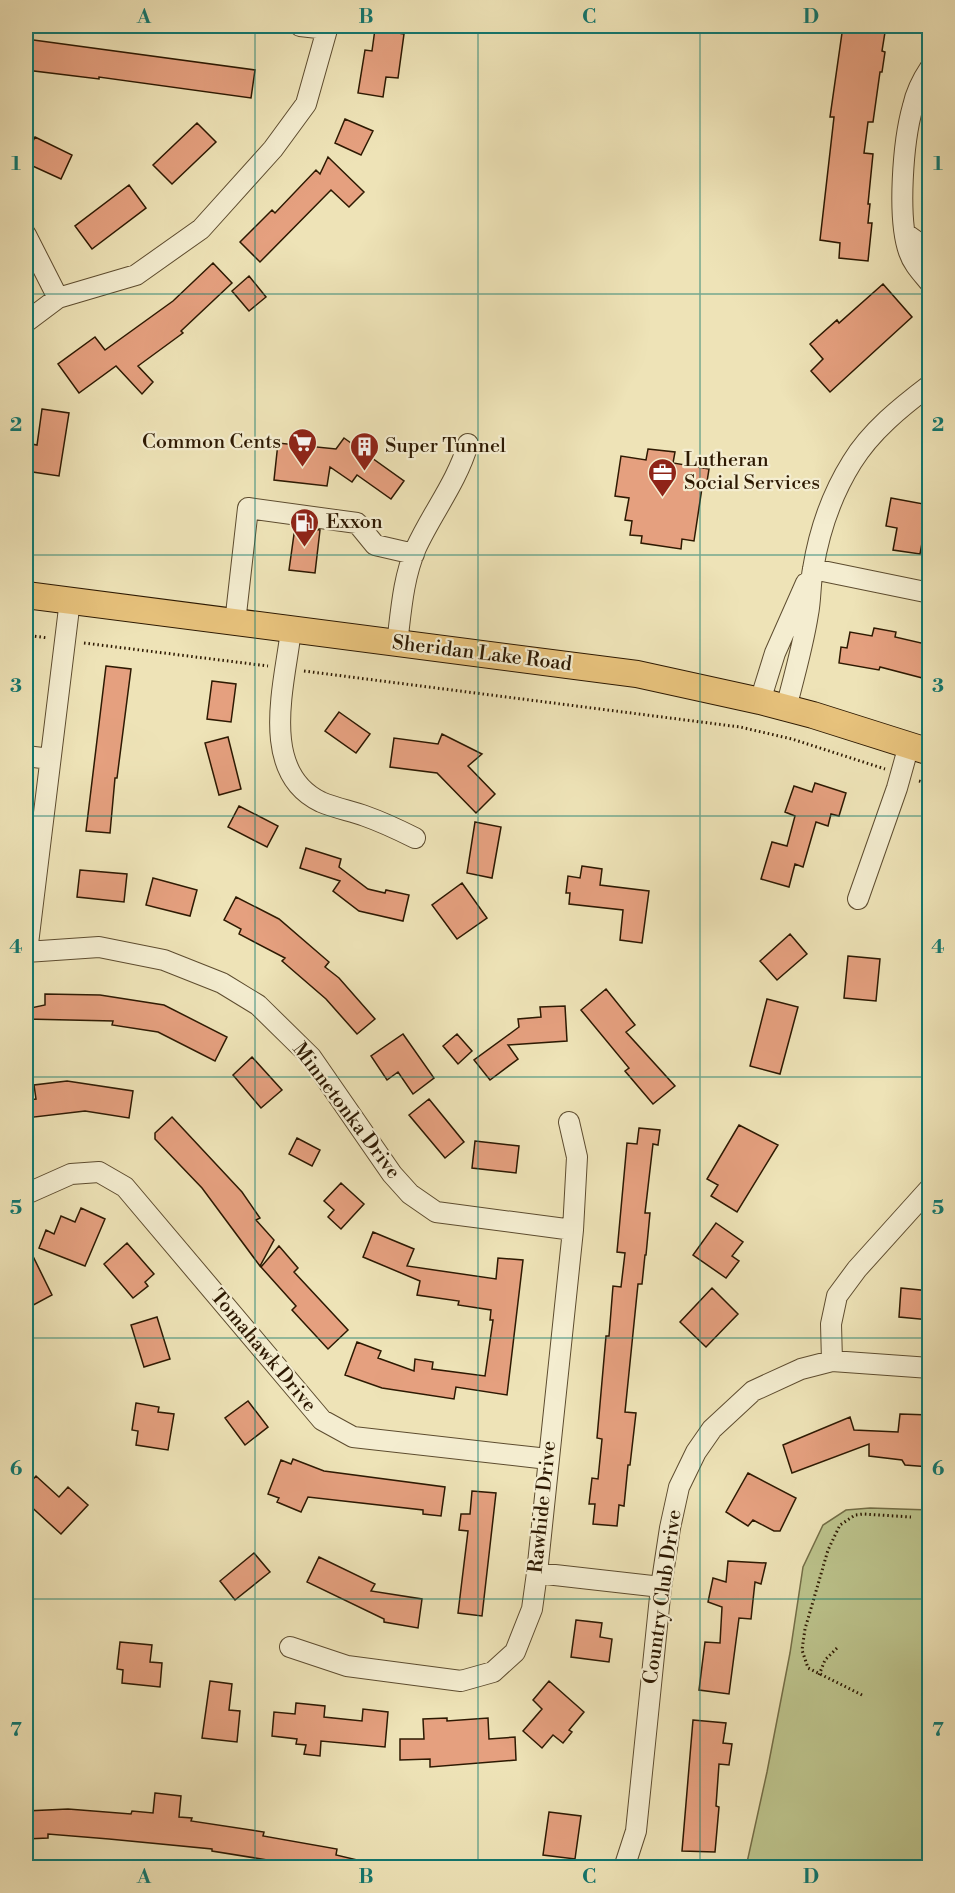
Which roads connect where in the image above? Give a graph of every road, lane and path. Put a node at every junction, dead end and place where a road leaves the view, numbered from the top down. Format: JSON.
{"nodes":[{"id":1,"x":300,"y":26,"type":"edge"},
{"id":2,"x":328,"y":27,"type":"edge"},
{"id":3,"x":930,"y":68,"type":"edge"},
{"id":4,"x":906,"y":234,"type":"junction"},
{"id":5,"x":26,"y":235,"type":"edge"},
{"id":6,"x":930,"y":251,"type":"edge"},
{"id":7,"x":930,"y":283,"type":"edge"},
{"id":8,"x":58,"y":298,"type":"junction"},
{"id":9,"x":26,"y":322,"type":"edge"},
{"id":10,"x":930,"y":385,"type":"edge"},
{"id":11,"x":468,"y":444,"type":"dead end"},
{"id":12,"x":414,"y":554,"type":"junction"},
{"id":13,"x":813,"y":569,"type":"junction"},
{"id":14,"x":930,"y":593,"type":"edge"},
{"id":15,"x":26,"y":595,"type":"edge"},
{"id":16,"x":70,"y":600,"type":"junction"},
{"id":17,"x":235,"y":623,"type":"junction"},
{"id":18,"x":291,"y":630,"type":"junction"},
{"id":19,"x":26,"y":635,"type":"edge"},
{"id":20,"x":64,"y":640,"type":"junction"},
{"id":21,"x":397,"y":644,"type":"junction"},
{"id":22,"x":286,"y":669,"type":"junction"},
{"id":23,"x":760,"y":701,"type":"junction"},
{"id":24,"x":786,"y":708,"type":"junction"},
{"id":25,"x":919,"y":749,"type":"edge"},
{"id":26,"x":26,"y":756,"type":"edge"},
{"id":27,"x":50,"y":759,"type":"junction"},
{"id":28,"x":901,"y":775,"type":"junction"},
{"id":29,"x":930,"y":784,"type":"edge"},
{"id":30,"x":415,"y":838,"type":"dead end"},
{"id":31,"x":858,"y":899,"type":"dead end"},
{"id":32,"x":26,"y":952,"type":"edge"},
{"id":33,"x":569,"y":1122,"type":"dead end"},
{"id":34,"x":930,"y":1188,"type":"edge"},
{"id":35,"x":26,"y":1194,"type":"edge"},
{"id":36,"x":573,"y":1230,"type":"junction"},
{"id":37,"x":832,"y":1361,"type":"junction"},
{"id":38,"x":930,"y":1368,"type":"edge"},
{"id":39,"x":548,"y":1459,"type":"junction"},
{"id":40,"x":911,"y":1517,"type":"dead end"},
{"id":41,"x":537,"y":1573,"type":"junction"},
{"id":42,"x":661,"y":1587,"type":"junction"},
{"id":43,"x":839,"y":1646,"type":"dead end"},
{"id":44,"x":290,"y":1647,"type":"dead end"},
{"id":45,"x":819,"y":1675,"type":"junction"},
{"id":46,"x":862,"y":1695,"type":"dead end"},
{"id":47,"x":624,"y":1868,"type":"edge"}],
"edges":[{"from":1,"to":2,"type":"street"},
{"from":2,"to":8,"type":"street"},
{"from":3,"to":4,"type":"street"},
{"from":4,"to":6,"type":"street"},
{"from":4,"to":7,"type":"street"},
{"from":5,"to":8,"type":"street"},
{"from":8,"to":9,"type":"street"},
{"from":10,"to":13,"type":"street"},
{"from":11,"to":12,"type":"street"},
{"from":12,"to":17,"type":"street"},
{"from":12,"to":21,"type":"street"},
{"from":13,"to":14,"type":"street"},
{"from":13,"to":23,"type":"street"},
{"from":13,"to":24,"type":"street"},
{"from":15,"to":16,"type":"main road","name":"Sheridan Lake Road"},
{"from":16,"to":17,"type":"main road","name":"Sheridan Lake Road"},
{"from":16,"to":20,"type":"street"},
{"from":17,"to":18,"type":"main road","name":"Sheridan Lake Road"},
{"from":18,"to":21,"type":"main road","name":"Sheridan Lake Road"},
{"from":18,"to":22,"type":"street"},
{"from":19,"to":20,"type":"path"},
{"from":20,"to":22,"type":"path"},
{"from":20,"to":27,"type":"street"},
{"from":21,"to":23,"type":"main road","name":"Sheridan Lake Road"},
{"from":22,"to":28,"type":"path"},
{"from":22,"to":30,"type":"street"},
{"from":23,"to":24,"type":"main road","name":"Sheridan Lake Road"},
{"from":24,"to":25,"type":"main road","name":"Sheridan Lake Road"},
{"from":25,"to":28,"type":"street"},
{"from":26,"to":27,"type":"street"},
{"from":27,"to":32,"type":"street"},
{"from":28,"to":29,"type":"path"},
{"from":28,"to":31,"type":"street"},
{"from":32,"to":36,"type":"street","name":"Minnetonka Drive"},
{"from":33,"to":36,"type":"street","name":"Rawhide Drive"},
{"from":34,"to":37,"type":"street"},
{"from":35,"to":39,"type":"street","name":"Tomahawk Drive"},
{"from":36,"to":39,"type":"street","name":"Rawhide Drive"},
{"from":37,"to":38,"type":"street","name":"Country Club Drive"},
{"from":37,"to":42,"type":"street","name":"Country Club Drive"},
{"from":39,"to":41,"type":"street","name":"Rawhide Drive"},
{"from":40,"to":45,"type":"path"},
{"from":41,"to":42,"type":"street"},
{"from":41,"to":44,"type":"street","name":"Rawhide Drive"},
{"from":42,"to":47,"type":"street","name":"Country Club Drive"},
{"from":43,"to":45,"type":"path"},
{"from":45,"to":46,"type":"path"}]}
